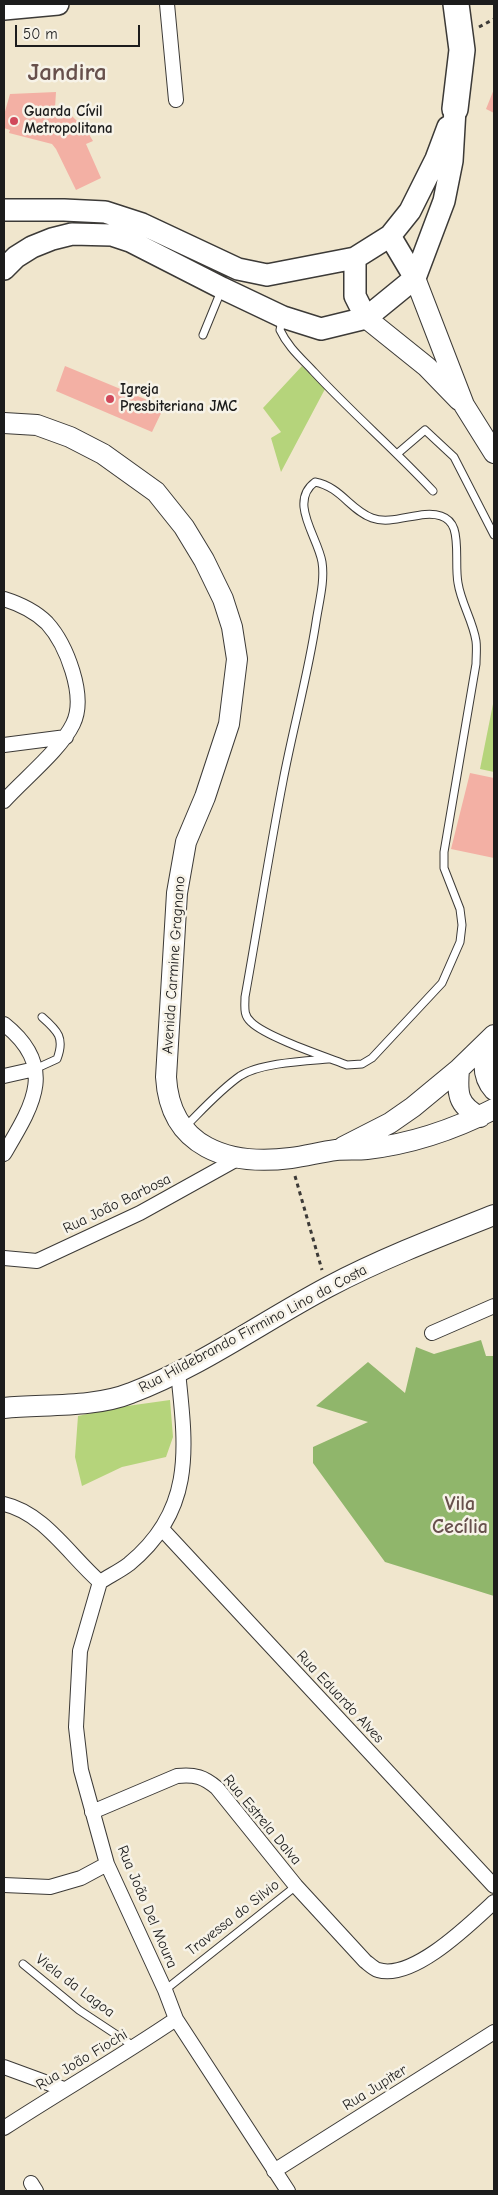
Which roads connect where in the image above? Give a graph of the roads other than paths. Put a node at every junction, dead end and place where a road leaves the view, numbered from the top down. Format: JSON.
{"nodes":[{"id":1,"x":58,"y":4,"type":"edge"},
{"id":2,"x":167,"y":4,"type":"edge"},
{"id":3,"x":4,"y":9,"type":"edge"},
{"id":4,"x":458,"y":10,"type":"edge"},
{"id":5,"x":176,"y":100,"type":"dead end"},
{"id":6,"x":455,"y":108,"type":"junction"},
{"id":7,"x":4,"y":210,"type":"edge"},
{"id":8,"x":390,"y":236,"type":"junction"},
{"id":9,"x":355,"y":258,"type":"junction"},
{"id":10,"x":4,"y":269,"type":"edge"},
{"id":11,"x":415,"y":278,"type":"junction"},
{"id":12,"x":222,"y":288,"type":"junction"},
{"id":13,"x":283,"y":317,"type":"junction"},
{"id":14,"x":366,"y":318,"type":"junction"},
{"id":15,"x":203,"y":335,"type":"dead end"},
{"id":16,"x":464,"y":405,"type":"junction"},
{"id":17,"x":4,"y":423,"type":"edge"},
{"id":18,"x":494,"y":453,"type":"edge"},
{"id":19,"x":397,"y":454,"type":"junction"},
{"id":20,"x":433,"y":491,"type":"dead end"},
{"id":21,"x":494,"y":535,"type":"edge"},
{"id":22,"x":4,"y":599,"type":"edge"},
{"id":23,"x":66,"y":736,"type":"junction"},
{"id":24,"x":4,"y":745,"type":"edge"},
{"id":25,"x":4,"y":800,"type":"edge"},
{"id":26,"x":42,"y":1017,"type":"dead end"},
{"id":27,"x":4,"y":1024,"type":"edge"},
{"id":28,"x":491,"y":1039,"type":"edge"},
{"id":29,"x":331,"y":1059,"type":"junction"},
{"id":30,"x":35,"y":1069,"type":"junction"},
{"id":31,"x":459,"y":1069,"type":"junction"},
{"id":32,"x":4,"y":1076,"type":"edge"},
{"id":33,"x":494,"y":1090,"type":"edge"},
{"id":34,"x":487,"y":1113,"type":"edge"},
{"id":35,"x":184,"y":1128,"type":"junction"},
{"id":36,"x":337,"y":1150,"type":"junction"},
{"id":37,"x":4,"y":1154,"type":"edge"},
{"id":38,"x":239,"y":1158,"type":"junction"},
{"id":39,"x":494,"y":1215,"type":"edge"},
{"id":40,"x":4,"y":1258,"type":"edge"},
{"id":41,"x":494,"y":1306,"type":"edge"},
{"id":42,"x":432,"y":1333,"type":"dead end"},
{"id":43,"x":178,"y":1372,"type":"junction"},
{"id":44,"x":4,"y":1408,"type":"edge"},
{"id":45,"x":4,"y":1504,"type":"edge"},
{"id":46,"x":162,"y":1529,"type":"junction"},
{"id":47,"x":100,"y":1582,"type":"junction"},
{"id":48,"x":92,"y":1812,"type":"junction"},
{"id":49,"x":108,"y":1864,"type":"junction"},
{"id":50,"x":4,"y":1885,"type":"edge"},
{"id":51,"x":296,"y":1886,"type":"junction"},
{"id":52,"x":494,"y":1886,"type":"edge"},
{"id":53,"x":494,"y":1902,"type":"edge"},
{"id":54,"x":23,"y":1964,"type":"dead end"},
{"id":55,"x":165,"y":1990,"type":"junction"},
{"id":56,"x":176,"y":2019,"type":"junction"},
{"id":57,"x":494,"y":2032,"type":"edge"},
{"id":58,"x":135,"y":2047,"type":"junction"},
{"id":59,"x":4,"y":2067,"type":"edge"},
{"id":60,"x":64,"y":2089,"type":"junction"},
{"id":61,"x":4,"y":2128,"type":"edge"},
{"id":62,"x":274,"y":2171,"type":"junction"},
{"id":63,"x":288,"y":2191,"type":"edge"}],
"edges":[{"from":1,"to":3,"type":"main road"},
{"from":2,"to":5,"type":"street"},
{"from":4,"to":6,"type":"highway"},
{"from":6,"to":8,"type":"main road"},
{"from":6,"to":11,"type":"main road"},
{"from":7,"to":9,"type":"main road"},
{"from":8,"to":9,"type":"main road"},
{"from":8,"to":11,"type":"main road"},
{"from":9,"to":14,"type":"main road"},
{"from":10,"to":12,"type":"main road"},
{"from":11,"to":14,"type":"main road"},
{"from":11,"to":16,"type":"street"},
{"from":12,"to":13,"type":"main road"},
{"from":12,"to":15,"type":"lane"},
{"from":13,"to":14,"type":"main road"},
{"from":13,"to":19,"type":"lane"},
{"from":14,"to":16,"type":"street"},
{"from":16,"to":18,"type":"street"},
{"from":17,"to":35,"type":"street","name":"Avenida Carmine Gragnano"},
{"from":19,"to":20,"type":"lane"},
{"from":19,"to":21,"type":"lane"},
{"from":22,"to":23,"type":"street"},
{"from":23,"to":24,"type":"street"},
{"from":23,"to":25,"type":"street"},
{"from":26,"to":30,"type":"lane"},
{"from":27,"to":30,"type":"street"},
{"from":28,"to":31,"type":"street"},
{"from":28,"to":33,"type":"street"},
{"from":29,"to":29,"type":"lane"},
{"from":29,"to":35,"type":"lane"},
{"from":30,"to":32,"type":"street"},
{"from":30,"to":37,"type":"street"},
{"from":31,"to":34,"type":"street"},
{"from":31,"to":36,"type":"street"},
{"from":34,"to":36,"type":"street","name":"Avenida Carmine Gragnano"},
{"from":35,"to":38,"type":"street","name":"Avenida Carmine Gragnano"},
{"from":36,"to":38,"type":"street","name":"Avenida Carmine Gragnano"},
{"from":38,"to":40,"type":"street","name":"Rua João Barbosa"},
{"from":39,"to":43,"type":"street","name":"Rua Hildebrando Firmino Lino da Costa"},
{"from":41,"to":42,"type":"street"},
{"from":43,"to":44,"type":"street","name":"Rua Hildebrando Firmino Lino da Costa"},
{"from":43,"to":46,"type":"street"},
{"from":45,"to":47,"type":"street"},
{"from":46,"to":47,"type":"street"},
{"from":46,"to":52,"type":"street","name":"Rua Eduardo Alves"},
{"from":47,"to":48,"type":"street","name":"Rua João Del Moura"},
{"from":48,"to":49,"type":"street","name":"Rua João Del Moura"},
{"from":48,"to":51,"type":"street","name":"Rua Estrela Dalva"},
{"from":49,"to":50,"type":"street"},
{"from":49,"to":55,"type":"street","name":"Rua João Del Moura"},
{"from":51,"to":53,"type":"street","name":"Rua Estrela Dalva"},
{"from":51,"to":55,"type":"lane","name":"Travessa do Silvio"},
{"from":54,"to":58,"type":"lane","name":"Viela da Lagoa"},
{"from":55,"to":56,"type":"street","name":"Rua João Del Moura"},
{"from":56,"to":58,"type":"street","name":"Rua João Fiochi"},
{"from":56,"to":62,"type":"street","name":"Rua João Del Moura"},
{"from":57,"to":62,"type":"street","name":"Rua Jupiter"},
{"from":58,"to":60,"type":"street","name":"Rua João Fiochi"},
{"from":59,"to":60,"type":"street"},
{"from":60,"to":61,"type":"street","name":"Rua João Fiochi"},
{"from":62,"to":63,"type":"street","name":"Rua João Del Moura"}]}
